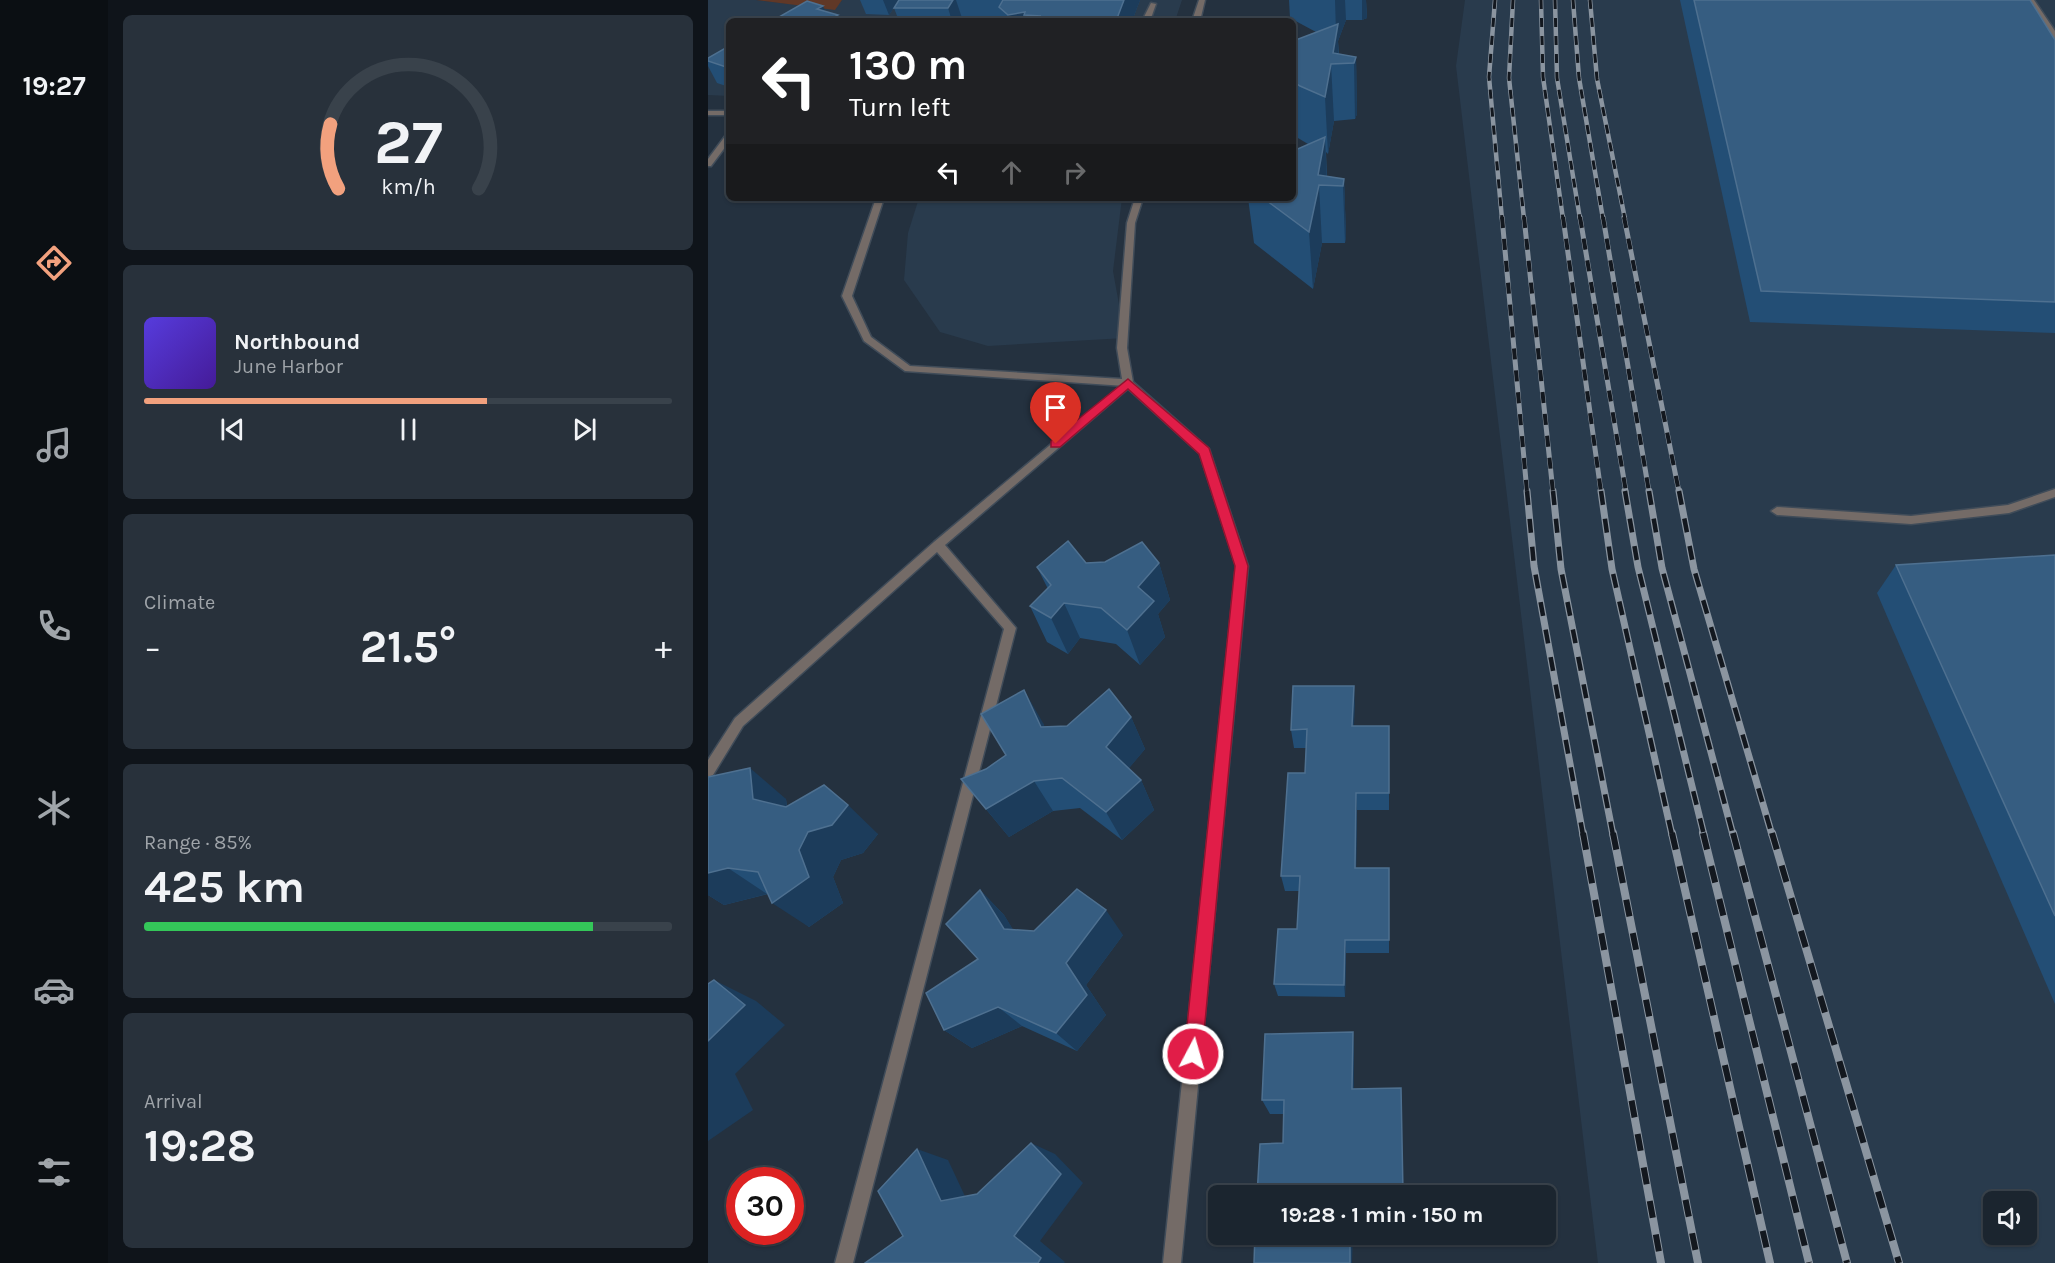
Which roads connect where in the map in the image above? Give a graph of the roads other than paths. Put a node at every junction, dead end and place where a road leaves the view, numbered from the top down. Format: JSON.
{"nodes":[{"id":1,"x":1202,"y":0,"type":"edge"},
{"id":2,"x":2031,"y":0,"type":"edge"},
{"id":3,"x":1153,"y":4,"type":"dead end"},
{"id":4,"x":1147,"y":18,"type":"edge"},
{"id":5,"x":1197,"y":18,"type":"edge"},
{"id":6,"x":2055,"y":37,"type":"edge"},
{"id":7,"x":726,"y":113,"type":"edge"},
{"id":8,"x":708,"y":114,"type":"edge"},
{"id":9,"x":726,"y":140,"type":"edge"},
{"id":10,"x":708,"y":164,"type":"edge"},
{"id":11,"x":879,"y":201,"type":"edge"},
{"id":12,"x":1138,"y":201,"type":"edge"},
{"id":13,"x":1128,"y":383,"type":"junction"},
{"id":14,"x":2055,"y":493,"type":"edge"},
{"id":15,"x":1777,"y":511,"type":"dead end"},
{"id":16,"x":938,"y":545,"type":"junction"},
{"id":17,"x":708,"y":771,"type":"edge"},
{"id":18,"x":844,"y":1263,"type":"edge"},
{"id":19,"x":1172,"y":1263,"type":"edge"}],
"edges":[{"from":1,"to":5,"type":"street"},
{"from":2,"to":6,"type":"street"},
{"from":3,"to":4,"type":"street"},
{"from":7,"to":8,"type":"street"},
{"from":9,"to":10,"type":"street"},
{"from":11,"to":13,"type":"street"},
{"from":12,"to":13,"type":"street"},
{"from":13,"to":16,"type":"street"},
{"from":13,"to":19,"type":"street"},
{"from":14,"to":15,"type":"street"},
{"from":16,"to":17,"type":"street"},
{"from":16,"to":18,"type":"street"}]}
